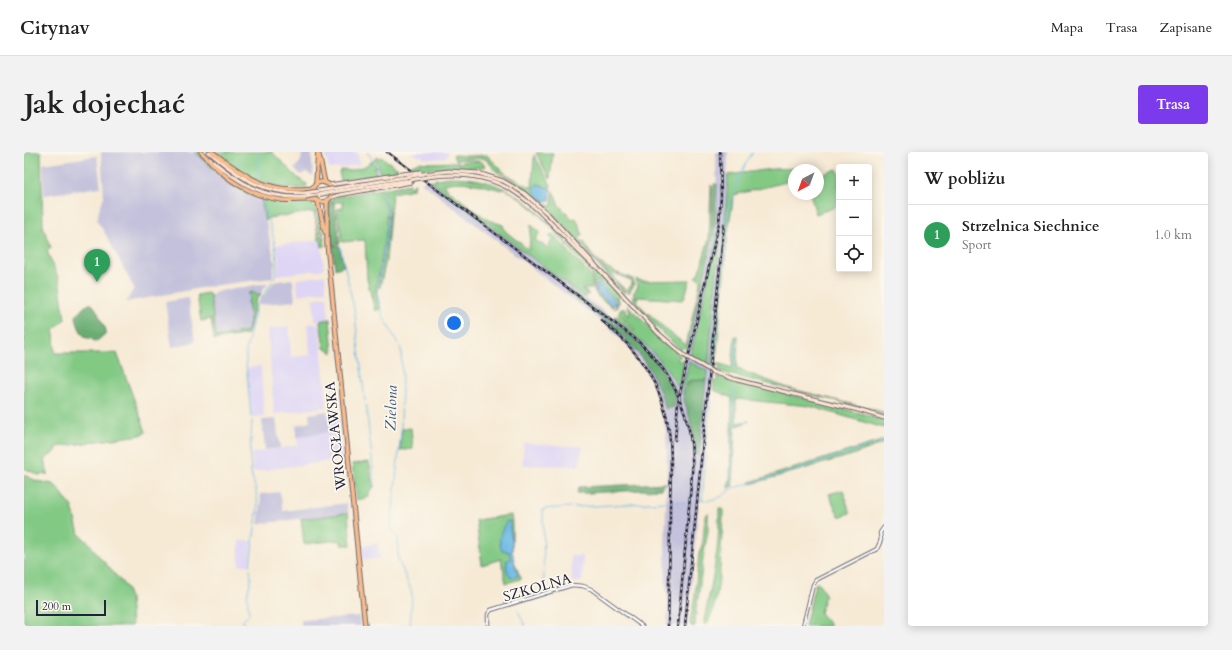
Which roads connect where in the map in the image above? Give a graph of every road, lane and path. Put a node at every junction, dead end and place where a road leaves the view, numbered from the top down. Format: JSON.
{"nodes":[{"id":1,"x":202,"y":152,"type":"edge"},
{"id":2,"x":208,"y":152,"type":"edge"},
{"id":3,"x":212,"y":152,"type":"edge"},
{"id":4,"x":318,"y":152,"type":"edge"},
{"id":5,"x":404,"y":175,"type":"junction"},
{"id":6,"x":422,"y":175,"type":"junction"},
{"id":7,"x":411,"y":181,"type":"junction"},
{"id":8,"x":316,"y":184,"type":"junction"},
{"id":9,"x":327,"y":184,"type":"junction"},
{"id":10,"x":313,"y":188,"type":"junction"},
{"id":11,"x":339,"y":190,"type":"junction"},
{"id":12,"x":305,"y":195,"type":"junction"},
{"id":13,"x":329,"y":199,"type":"junction"},
{"id":14,"x":317,"y":201,"type":"junction"},
{"id":15,"x":326,"y":237,"type":"junction"},
{"id":16,"x":601,"y":272,"type":"junction"},
{"id":17,"x":884,"y":418,"type":"edge"},
{"id":18,"x":884,"y":527,"type":"edge"},
{"id":19,"x":365,"y":626,"type":"edge"},
{"id":20,"x":488,"y":626,"type":"edge"},
{"id":21,"x":642,"y":626,"type":"edge"},
{"id":22,"x":803,"y":626,"type":"edge"}],
"edges":[{"from":1,"to":12,"type":"main road"},
{"from":1,"to":14,"type":"main road"},
{"from":2,"to":12,"type":"main road"},
{"from":3,"to":10,"type":"main road"},
{"from":4,"to":8,"type":"main road"},
{"from":4,"to":9,"type":"main road"},
{"from":5,"to":6,"type":"main road","bridge":true},
{"from":5,"to":9,"type":"main road"},
{"from":5,"to":11,"type":"main road"},
{"from":6,"to":7,"type":"main road","bridge":true},
{"from":6,"to":16,"type":"main road","bridge":true},
{"from":6,"to":16,"type":"main road"},
{"from":7,"to":11,"type":"main road"},
{"from":7,"to":13,"type":"main road"},
{"from":8,"to":9,"type":"main road"},
{"from":8,"to":10,"type":"main road"},
{"from":9,"to":13,"type":"main road"},
{"from":10,"to":14,"type":"main road"},
{"from":11,"to":12,"type":"main road","bridge":true},
{"from":13,"to":14,"type":"main road"},
{"from":13,"to":15,"type":"main road"},
{"from":14,"to":15,"type":"main road"},
{"from":15,"to":19,"type":"main road","name":"WROCŁAWSKA"},
{"from":16,"to":17,"type":"main road","bridge":true},
{"from":18,"to":22,"type":"street"},
{"from":20,"to":21,"type":"street","name":"SZKOLNA"}]}
